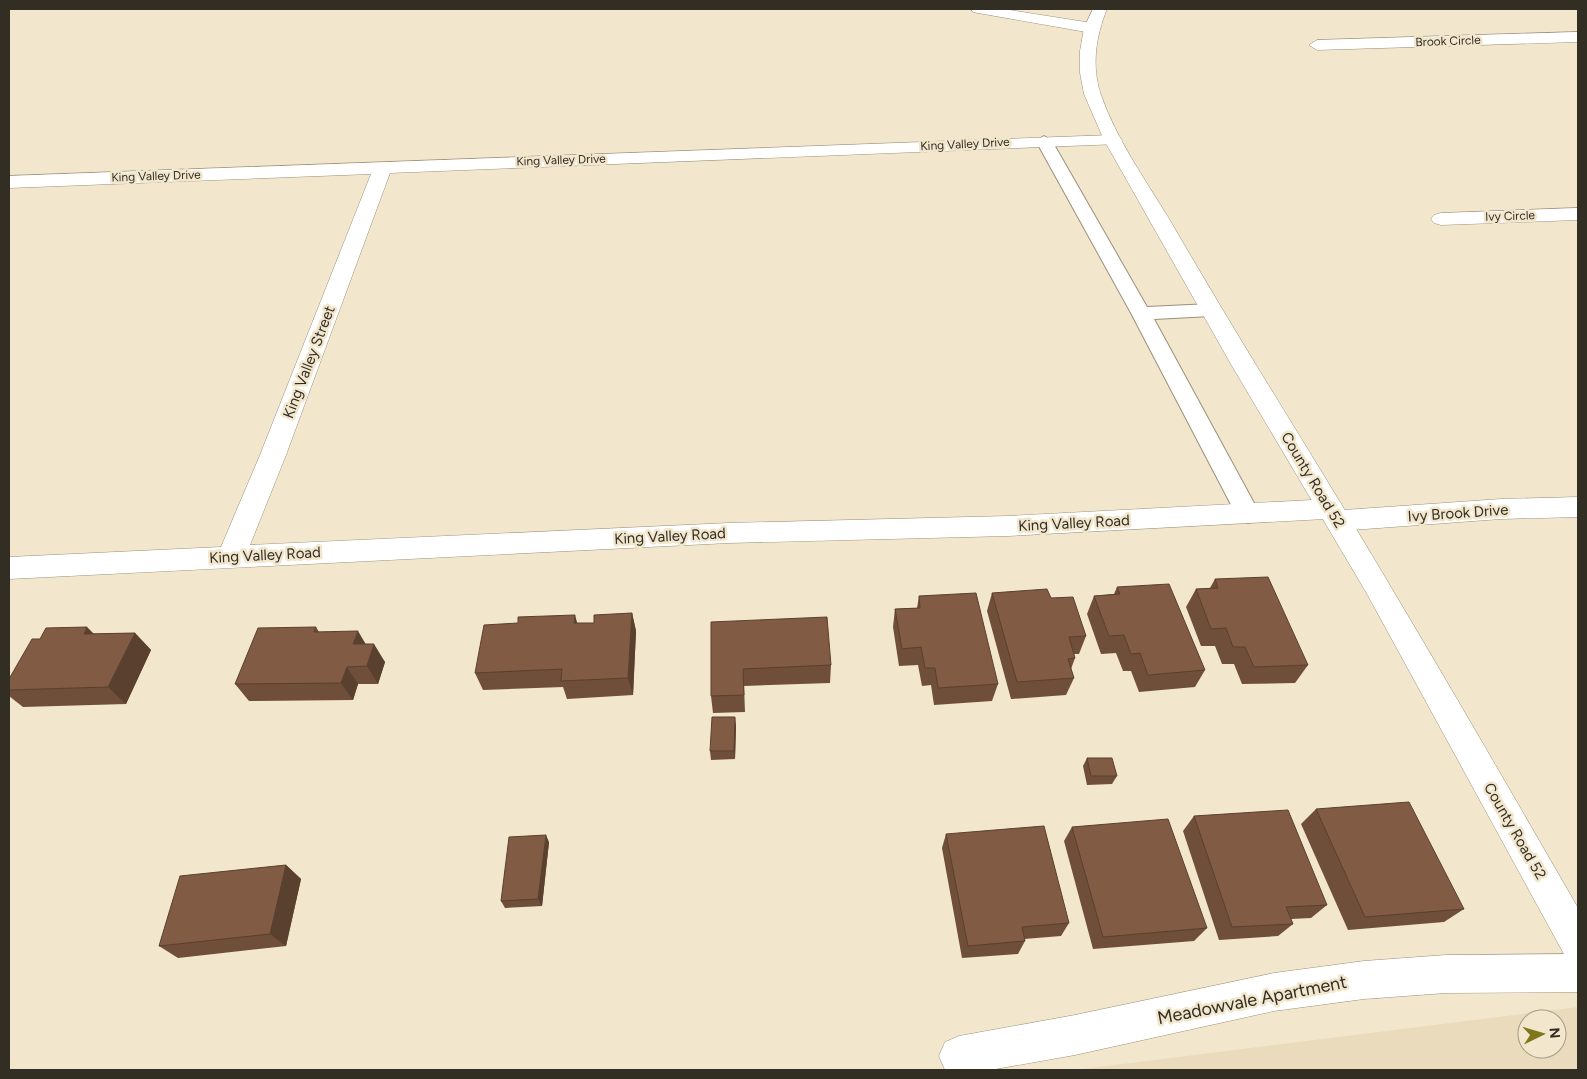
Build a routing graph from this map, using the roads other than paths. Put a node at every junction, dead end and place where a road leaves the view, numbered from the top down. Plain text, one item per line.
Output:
1 (978, 9) edge
2 (1096, 19) edge
3 (1578, 37) edge
4 (1317, 45) dead end
5 (1113, 140) junction
6 (1044, 141) junction
7 (383, 167) junction
8 (9, 182) edge
9 (1578, 214) edge
10 (1441, 219) dead end
11 (1211, 310) junction
12 (1141, 313) junction
13 (1578, 507) edge
14 (1248, 514) junction
15 (1334, 515) junction
16 (231, 557) junction
17 (9, 568) edge
18 (1578, 943) edge
19 (1578, 973) edge
20 (958, 1056) dead end

1 - 2 street
2 - 5 street, County Road 52
3 - 4 street, Brook Circle
5 - 6 street, King Valley Drive
5 - 11 street, County Road 52
6 - 7 street, King Valley Drive
6 - 12 lane
7 - 8 street, King Valley Drive
7 - 16 street, King Valley Street
9 - 10 street, Ivy Circle
11 - 12 lane
11 - 15 street, County Road 52
12 - 14 lane
13 - 15 street, Ivy Brook Drive
14 - 15 street, King Valley Road
14 - 16 street, King Valley Road
15 - 18 street, County Road 52
16 - 17 street, King Valley Road
19 - 20 street, Meadowvale Apartment

